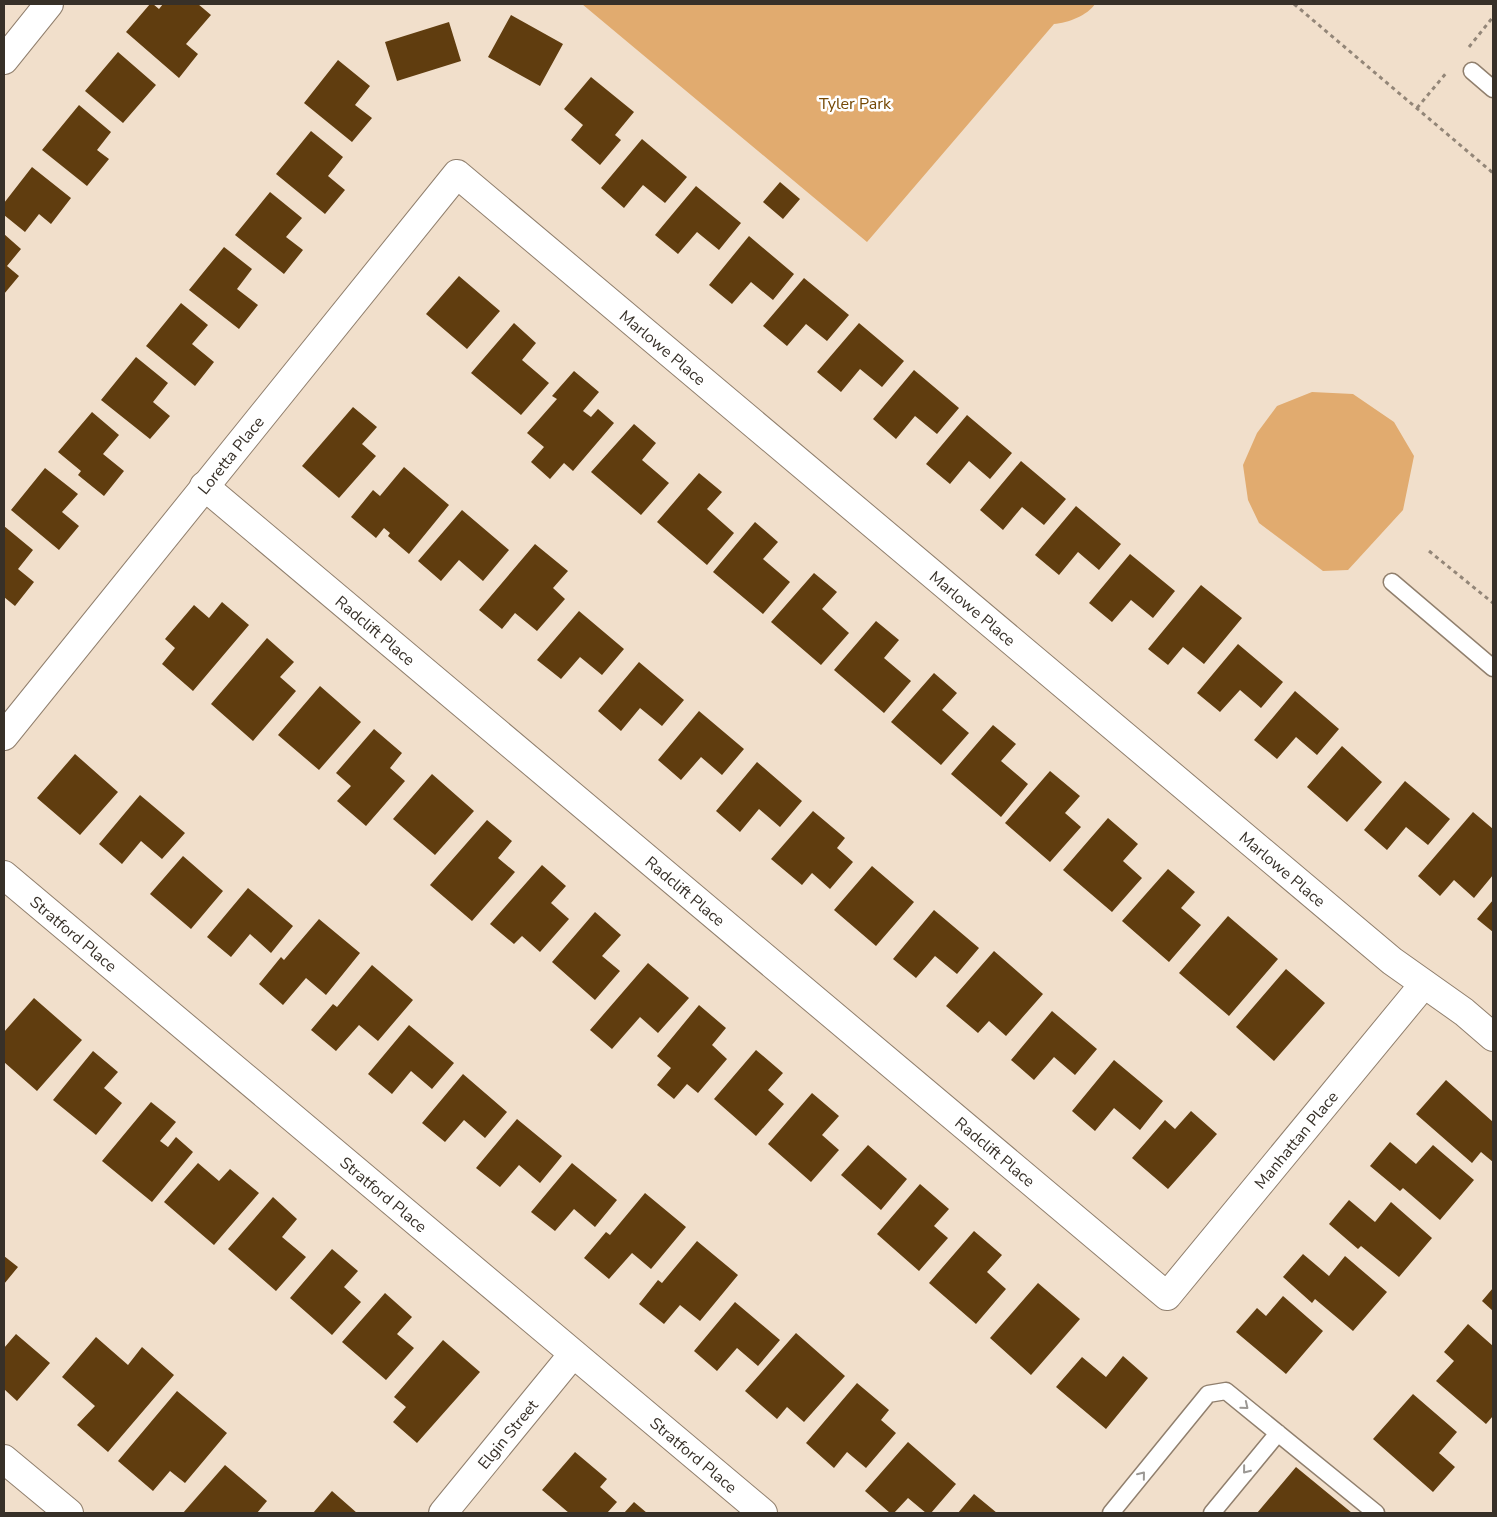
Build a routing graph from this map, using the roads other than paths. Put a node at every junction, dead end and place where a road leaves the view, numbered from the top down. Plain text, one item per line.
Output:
1 (49, 4) edge
2 (4, 60) edge
3 (1472, 71) dead end
4 (1493, 89) edge
5 (457, 174) joint
6 (204, 486) junction
7 (1392, 582) dead end
8 (1493, 668) edge
9 (4, 736) edge
10 (4, 875) edge
11 (1424, 984) junction
12 (1493, 1037) edge
13 (1167, 1296) joint
14 (573, 1354) junction
15 (1278, 1433) junction
16 (4, 1459) edge
17 (69, 1513) edge
18 (443, 1513) edge
19 (763, 1513) edge
20 (1111, 1513) edge
21 (1212, 1513) edge
22 (1376, 1513) edge

1 - 2 street
3 - 4 lane
5 - 6 street, Loretta Place
5 - 11 street, Marlowe Place
6 - 9 street, Loretta Place
6 - 13 street, Radclift Place
7 - 8 lane
10 - 14 street, Stratford Place
11 - 12 street, Marlowe Place
11 - 13 street, Manhattan Place
14 - 18 street, Elgin Street
14 - 19 street, Stratford Place
20 -> 15 lane
15 -> 21 lane
15 - 22 lane
16 - 17 street

